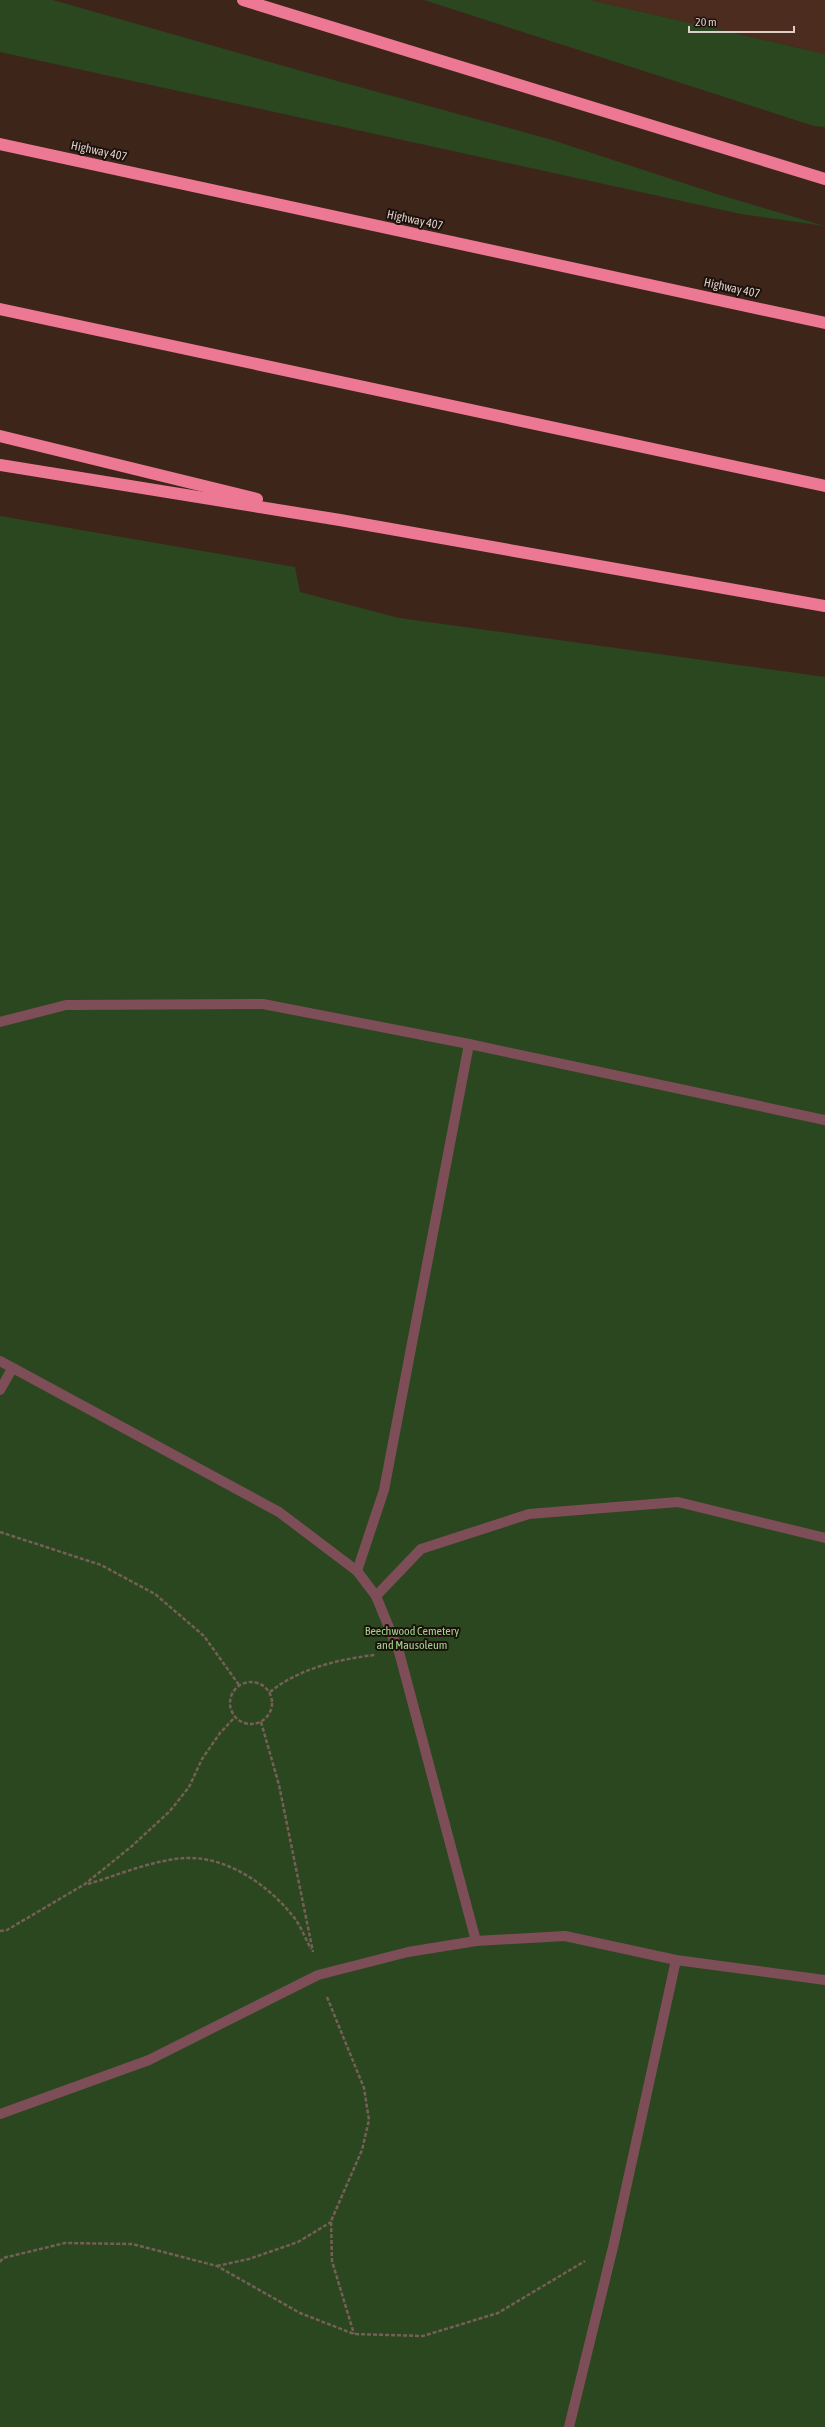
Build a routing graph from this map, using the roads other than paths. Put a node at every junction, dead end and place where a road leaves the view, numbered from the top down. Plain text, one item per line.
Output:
1 (243, 0) edge
2 (0, 144) edge
3 (825, 179) edge
4 (0, 309) edge
5 (825, 323) edge
6 (0, 436) edge
7 (0, 465) edge
8 (825, 486) edge
9 (340, 520) junction
10 (825, 606) edge
11 (0, 1022) edge
12 (469, 1044) junction
13 (825, 1120) edge
14 (0, 1361) edge
15 (12, 1368) junction
16 (0, 1390) edge
17 (825, 1538) edge
18 (357, 1571) junction
19 (376, 1596) junction
20 (476, 1940) junction
21 (676, 1960) junction
22 (825, 1980) edge
23 (0, 2114) edge
24 (569, 2427) edge

1 - 3 highway
2 - 5 highway, Highway 407
4 - 8 highway
6 - 9 highway
7 - 9 highway
9 - 10 highway
11 - 12 lane
12 - 13 lane
12 - 18 lane
14 - 15 lane
15 - 16 lane
15 - 18 lane
17 - 19 lane
18 - 19 lane
19 - 20 lane
20 - 21 lane
20 - 23 lane
21 - 22 lane
21 - 24 lane

